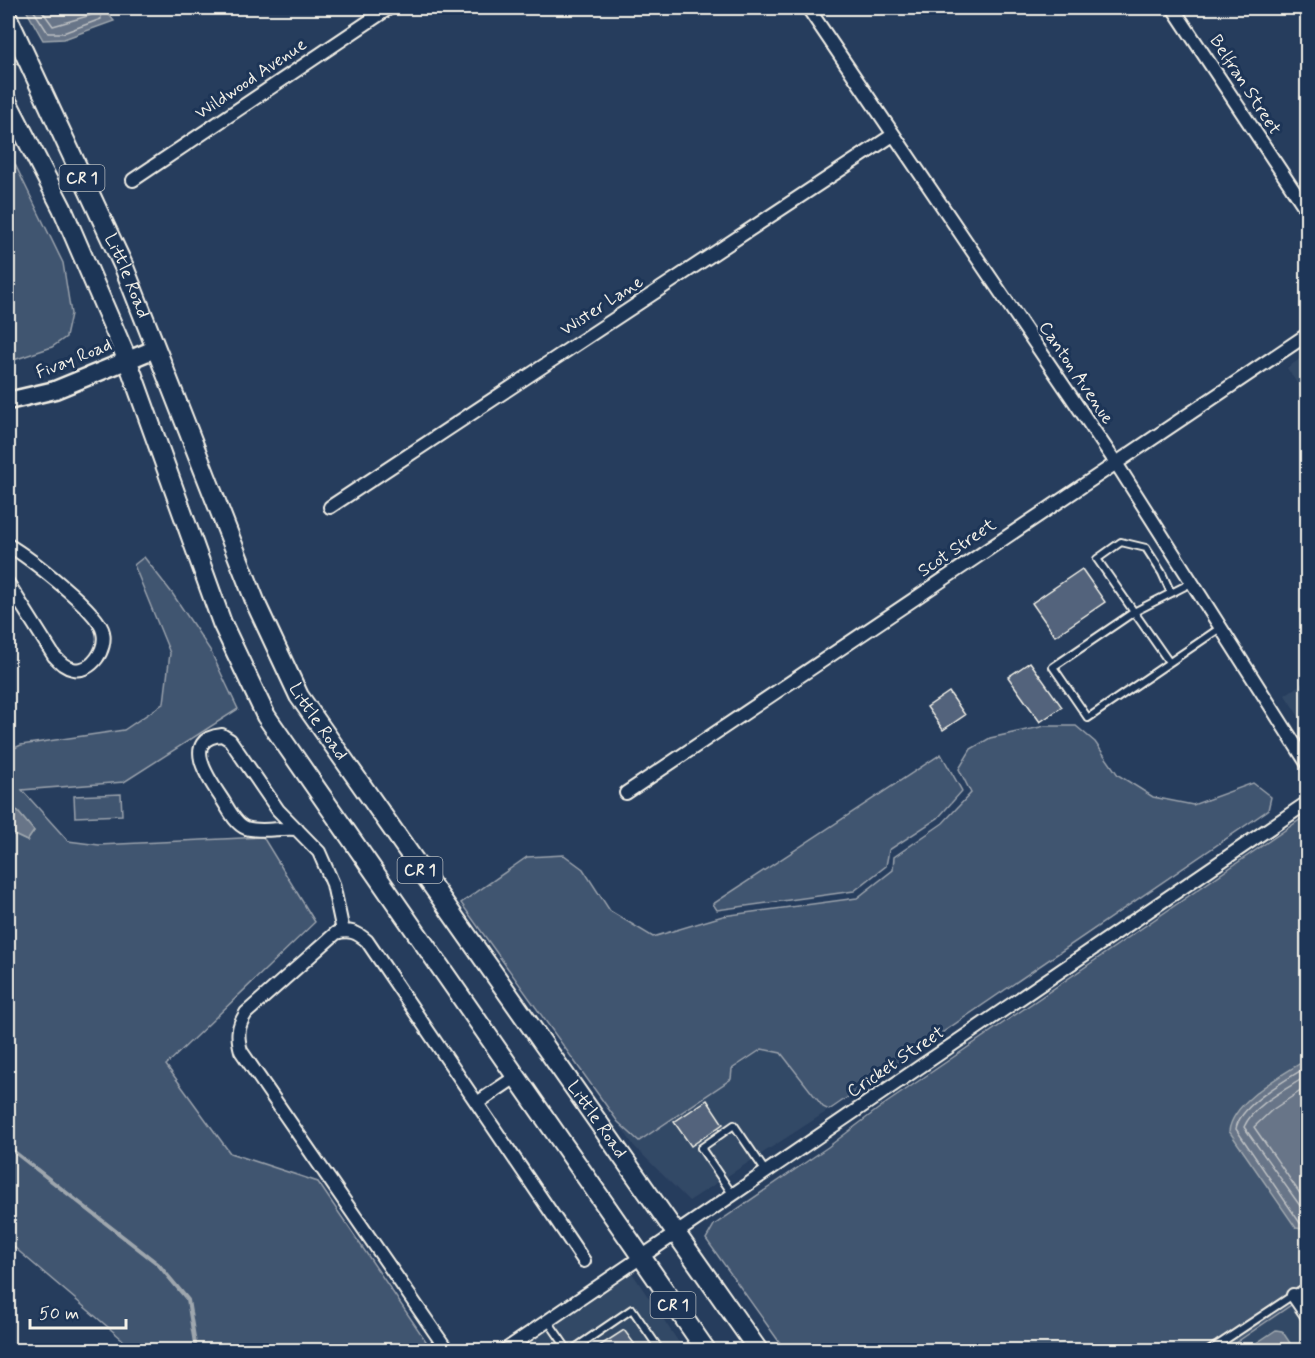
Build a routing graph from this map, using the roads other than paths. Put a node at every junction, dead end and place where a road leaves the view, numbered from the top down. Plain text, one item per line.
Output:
1 (389, 8) edge
2 (808, 8) edge
3 (1173, 8) edge
4 (8, 18) edge
5 (8, 103) edge
6 (893, 135) junction
7 (133, 180) dead end
8 (1308, 212) edge
9 (1308, 334) edge
10 (154, 349) junction
11 (127, 359) junction
12 (8, 401) edge
13 (1116, 463) junction
14 (330, 507) dead end
15 (8, 545) edge
16 (8, 583) edge
17 (1191, 583) junction
18 (1171, 593) junction
19 (1134, 612) junction
20 (1220, 628) junction
21 (1169, 662) junction
22 (1308, 765) edge
23 (626, 792) dead end
24 (1308, 802) edge
25 (297, 829) junction
26 (343, 931) junction
27 (514, 1078) junction
28 (477, 1103) junction
29 (766, 1172) junction
30 (733, 1195) junction
31 (676, 1233) junction
32 (640, 1258) junction
33 (584, 1261) dead end
34 (1308, 1285) edge
35 (1293, 1295) junction
36 (1308, 1317) edge
37 (548, 1321) junction
38 (447, 1350) edge
39 (505, 1350) edge
40 (570, 1350) edge
41 (660, 1350) edge
42 (706, 1350) edge
43 (758, 1350) edge
44 (1210, 1350) edge

1 - 7 street, Wildwood Avenue
2 - 6 street, Canton Avenue
3 - 8 street, Belfran Street
4 - 10 main road, Little Road / CR 1
5 - 11 main road, Little Road / CR 1
6 - 13 street, Canton Avenue
6 - 14 street, Wister Lane
9 - 13 street, Scot Street
10 - 11 street, Fivay Road
10 - 31 main road, Little Road / CR 1
11 - 12 street, Fivay Road
11 - 27 main road, Little Road / CR 1
13 - 17 street, Canton Avenue
13 - 23 street, Scot Street
15 - 16 street
17 - 18 lane
17 - 20 street, Canton Avenue
18 - 19 lane
18 - 19 lane
19 - 21 lane
19 - 21 lane
20 - 21 lane
20 - 22 street, Canton Avenue
24 - 29 street, Cricket Street
25 - 25 street
25 - 26 street
26 - 28 street
26 - 38 street
27 - 28 street
27 - 32 main road, Little Road / CR 1
28 - 33 street
29 - 30 street, Cricket Street
29 - 30 lane
30 - 31 street, Cricket Street
31 - 32 street, Cricket Street
31 - 43 main road, Little Road / CR 1
32 - 37 street, Cricket Street
32 - 42 main road, Little Road / CR 1
34 - 35 lane
35 - 36 street
35 - 44 lane
37 - 39 street, Cricket Street
37 - 40 lane
40 - 41 lane

